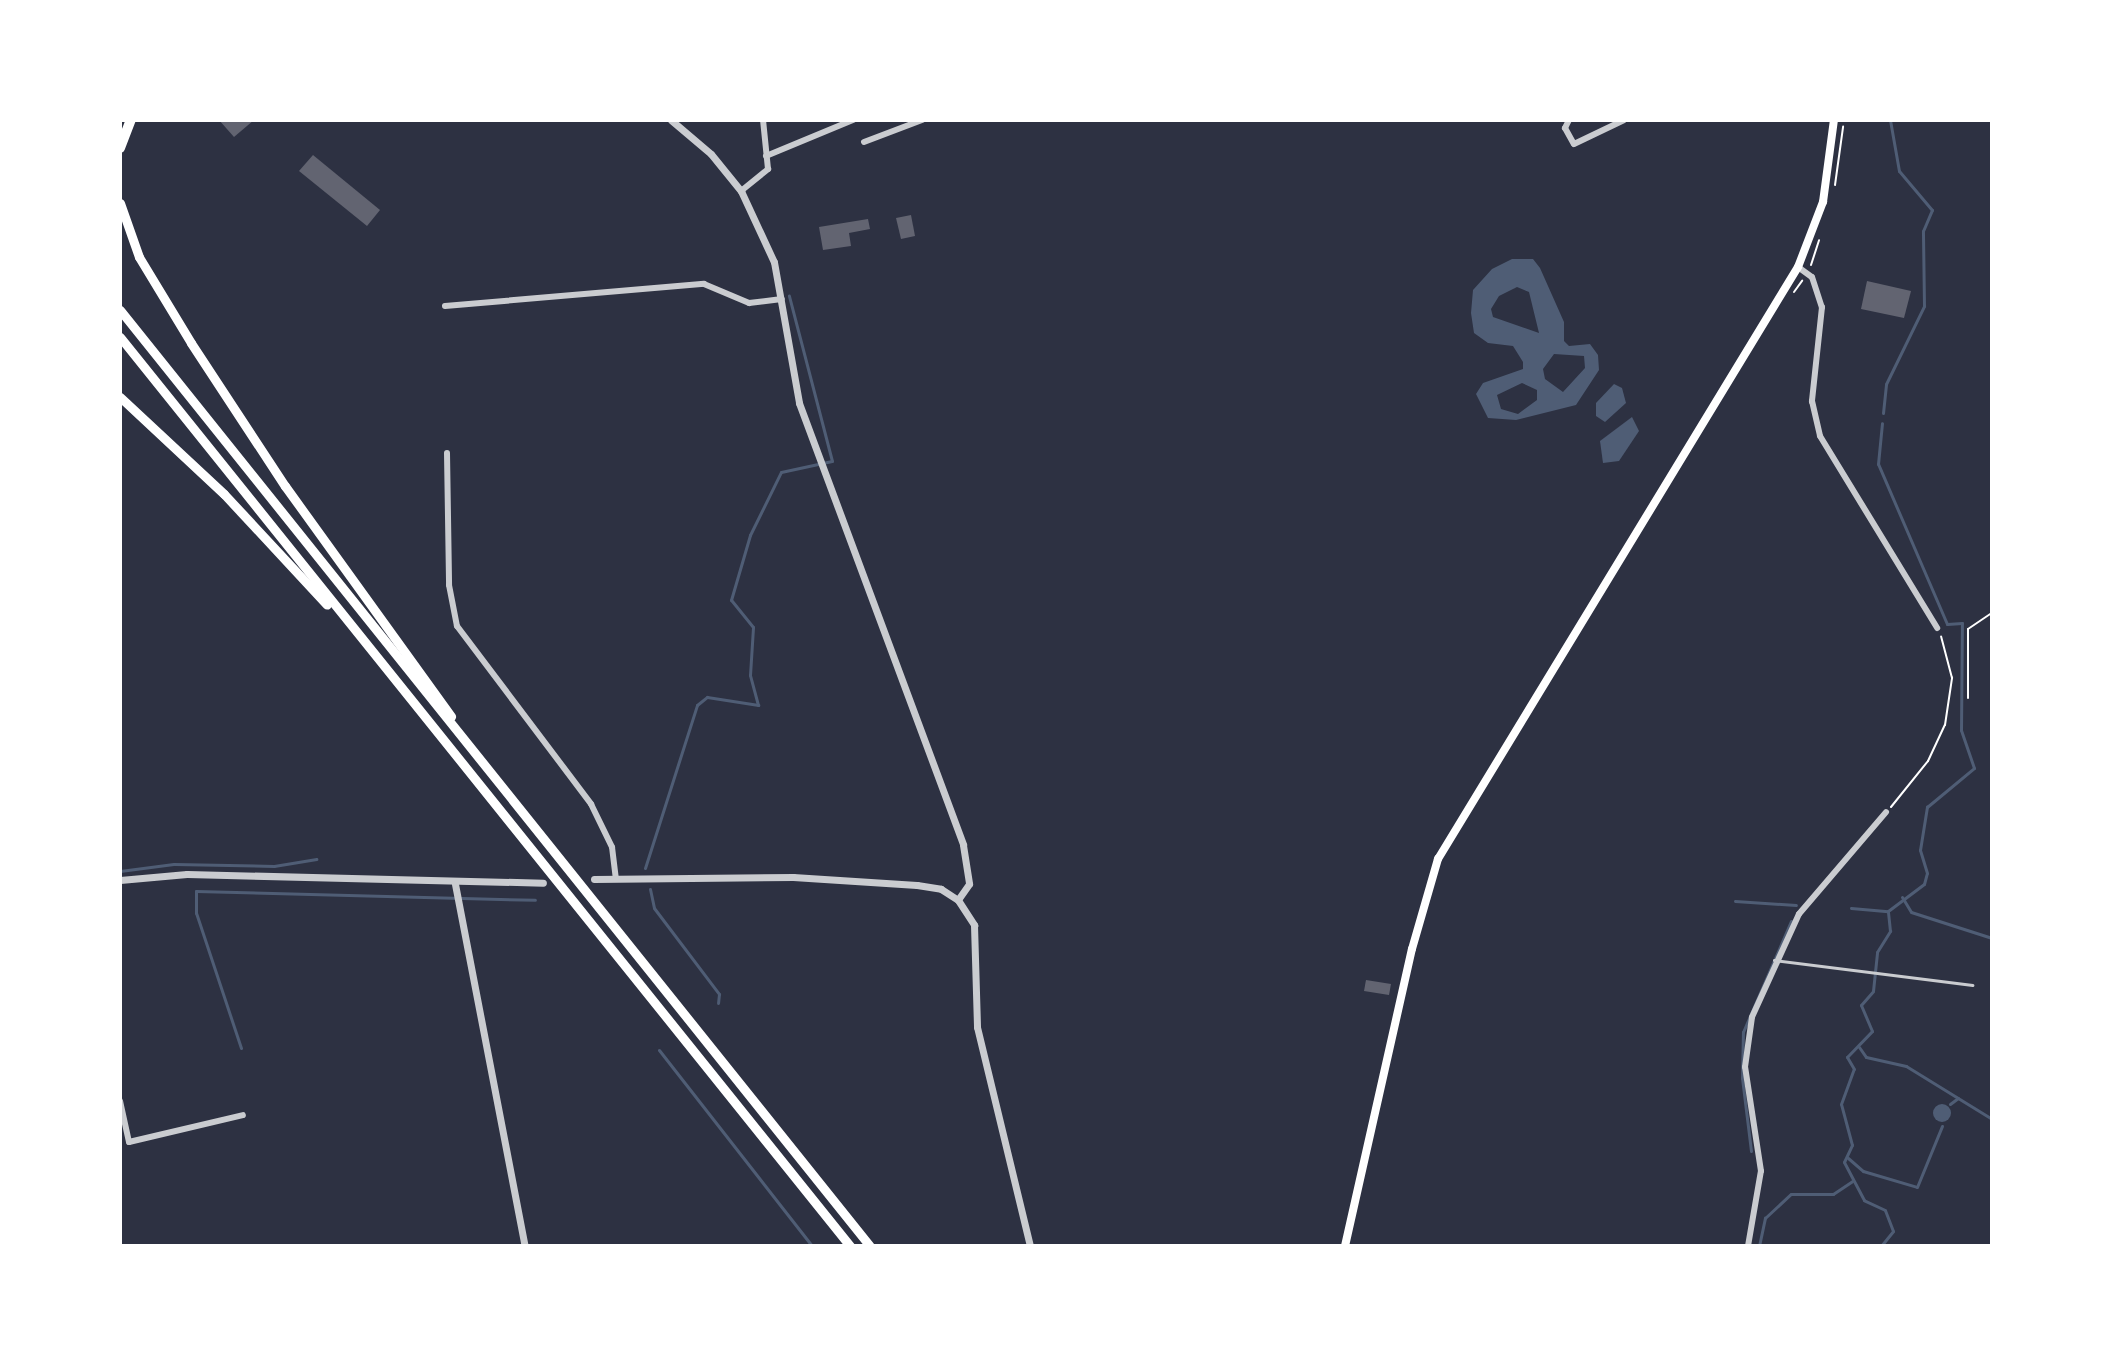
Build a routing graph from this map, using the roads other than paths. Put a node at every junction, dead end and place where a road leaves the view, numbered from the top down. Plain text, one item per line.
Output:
1 (131, 120) edge
2 (671, 120) edge
3 (763, 120) edge
4 (853, 120) edge
5 (922, 120) edge
6 (1569, 120) edge
7 (1624, 120) edge
8 (1834, 120) edge
9 (864, 142) dead end
10 (120, 148) edge
11 (766, 156) junction
12 (741, 191) junction
13 (120, 203) edge
14 (1798, 267) junction
15 (782, 299) junction
16 (445, 306) dead end
17 (120, 310) edge
18 (120, 337) edge
19 (120, 397) edge
20 (447, 453) dead end
21 (1937, 628) road end
22 (386, 670) junction
23 (502, 790) junction
24 (1886, 812) road end
25 (616, 878) junction
26 (594, 879) dead end
27 (120, 880) edge
28 (543, 883) dead end
29 (455, 884) junction
30 (958, 900) junction
31 (1774, 960) junction
32 (1972, 985) dead end
33 (120, 1101) edge
34 (243, 1115) dead end
35 (525, 1246) edge
36 (850, 1246) edge
37 (870, 1246) edge
38 (1030, 1246) edge
39 (1345, 1246) edge
40 (1748, 1246) edge

1 - 10 highway
2 - 12 street
3 - 11 street
4 - 11 street
5 - 9 street
6 - 7 street
8 - 14 main road
11 - 12 street
12 - 15 street
13 - 23 highway
14 - 21 street
14 - 39 main road
15 - 16 street
15 - 30 street
17 - 23 highway
18 - 22 highway
19 - 22 highway
20 - 25 street
22 - 36 highway
23 - 37 highway
24 - 31 street
25 - 26 street
25 - 30 street
27 - 29 street
28 - 29 street
29 - 35 street
30 - 38 street
31 - 32 lane
31 - 40 street
33 - 34 street

